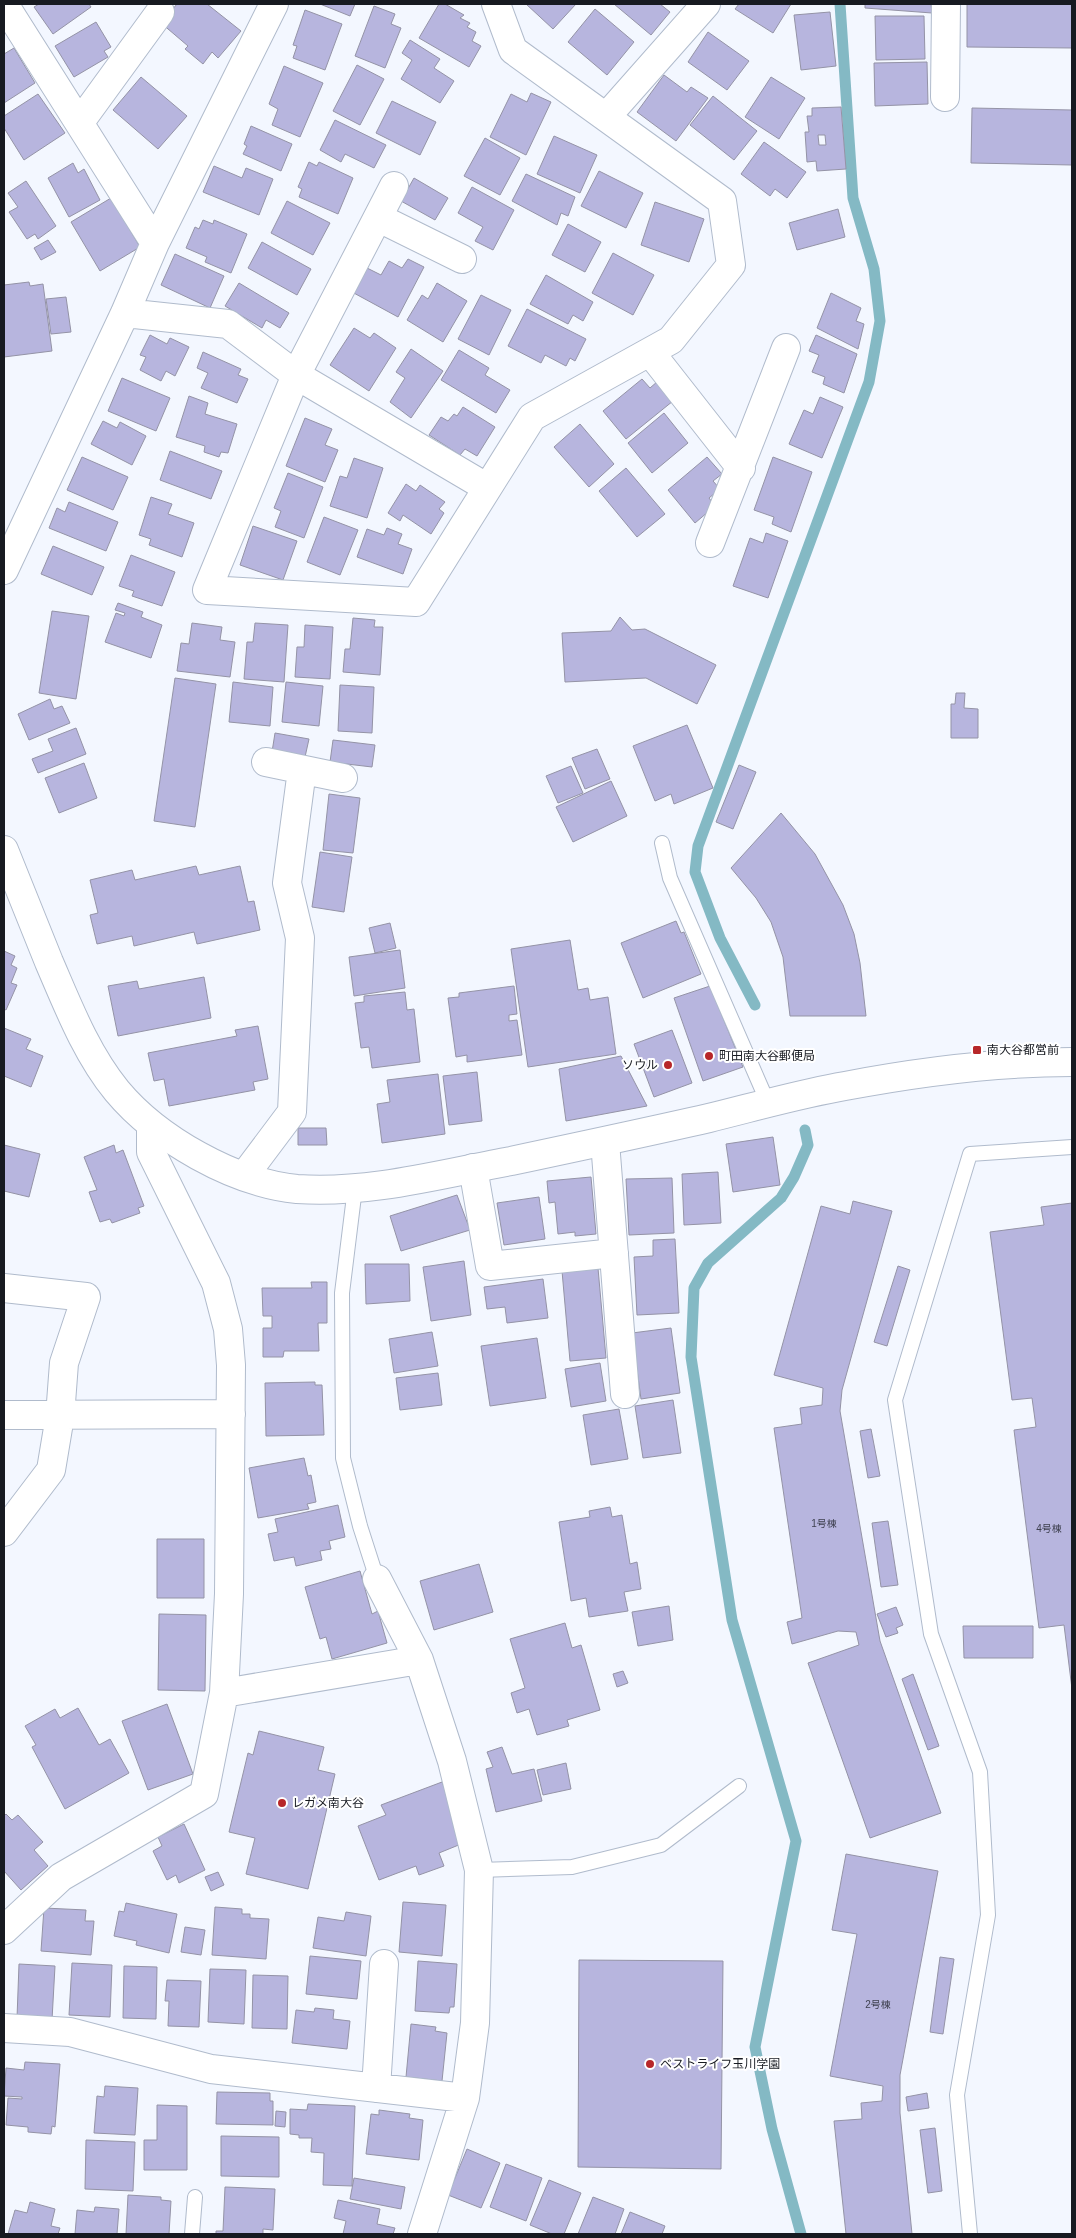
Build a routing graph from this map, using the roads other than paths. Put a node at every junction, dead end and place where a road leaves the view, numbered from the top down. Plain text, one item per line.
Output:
1 (4, 4) edge
2 (274, 4) edge
3 (496, 4) edge
4 (706, 4) edge
5 (946, 4) edge
6 (160, 12) dead end
7 (945, 97) dead end
8 (607, 116) junction
9 (80, 122) junction
10 (394, 186) dead end
11 (379, 218) junction
12 (155, 243) junction
13 (462, 258) dead end
14 (125, 313) junction
15 (786, 348) dead end
16 (650, 352) junction
17 (296, 375) junction
18 (741, 468) junction
19 (486, 487) junction
20 (710, 543) dead end
21 (4, 570) edge
22 (266, 762) dead end
23 (302, 770) junction
24 (342, 778) dead end
25 (662, 843) dead end
26 (4, 850) edge
27 (1072, 1062) edge
28 (768, 1103) junction
29 (151, 1126) junction
30 (606, 1142) junction
31 (1072, 1147) edge
32 (473, 1168) junction
33 (244, 1176) junction
34 (355, 1188) junction
35 (614, 1253) junction
36 (4, 1288) edge
37 (625, 1394) dead end
38 (231, 1414) junction
39 (4, 1415) edge
40 (60, 1416) junction
41 (4, 1532) edge
42 (377, 1578) joint
43 (419, 1660) junction
44 (224, 1693) junction
45 (739, 1786) dead end
46 (479, 1870) junction
47 (4, 1930) edge
48 (384, 1964) dead end
49 (4, 2028) edge
50 (376, 2088) junction
51 (465, 2098) junction
52 (195, 2197) dead end
53 (192, 2234) edge
54 (422, 2234) edge
55 (970, 2234) edge

1 - 9 street
2 - 12 street
3 - 8 street
4 - 8 street
5 - 7 street
6 - 9 street
8 - 16 street
9 - 12 street
10 - 11 street
11 - 13 street
11 - 17 street
12 - 14 street
14 - 17 street
14 - 21 street
15 - 18 street
16 - 18 street
16 - 19 street
17 - 19 street
17 - 19 street
18 - 20 street
22 - 23 street
23 - 24 street
23 - 33 street
25 - 28 lane
26 - 29 street
27 - 28 street
28 - 30 street
29 - 33 street
29 - 38 street
30 - 32 street
30 - 35 street
31 - 55 lane
32 - 34 street
32 - 35 street
33 - 34 street
34 - 42 lane
35 - 37 street
36 - 40 street
38 - 40 street
38 - 44 street
39 - 40 street
40 - 41 street
42 - 43 street
43 - 44 street
43 - 46 street
44 - 47 street
45 - 46 lane
46 - 51 street
48 - 50 street
49 - 50 street
50 - 51 street
51 - 54 street
52 - 53 lane

